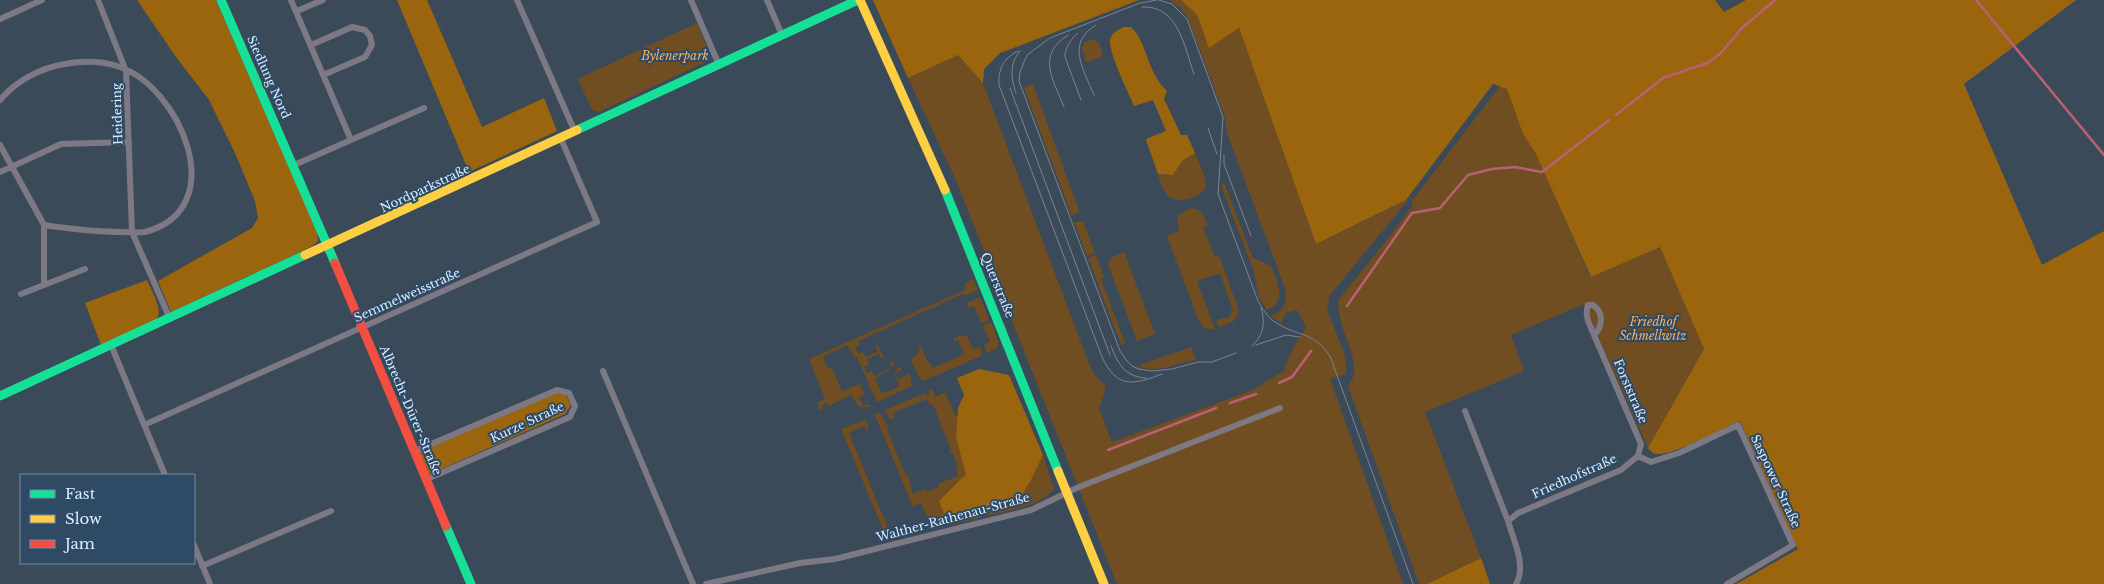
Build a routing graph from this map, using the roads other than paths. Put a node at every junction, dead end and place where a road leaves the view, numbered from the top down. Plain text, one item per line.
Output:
1 (42, 0) edge
2 (98, 0) edge
3 (221, 0) edge
4 (292, 0) edge
5 (323, 0) edge
6 (517, 0) edge
7 (690, 0) edge
8 (767, 0) edge
9 (859, 0) edge
10 (297, 11) junction
11 (0, 19) edge
12 (782, 35) junction
13 (311, 45) junction
14 (718, 65) junction
15 (126, 70) junction
16 (324, 75) junction
17 (0, 100) edge
18 (424, 108) dead end
19 (575, 132) junction
20 (560, 139) junction
21 (351, 140) junction
22 (129, 142) junction
23 (0, 145) edge
24 (294, 165) junction
25 (12, 166) junction
26 (0, 172) edge
27 (44, 225) junction
28 (132, 232) junction
29 (327, 247) junction
30 (85, 269) dead end
31 (44, 285) junction
32 (21, 294) dead end
33 (170, 319) junction
34 (362, 328) junction
35 (1594, 335) dead end
36 (111, 345) junction
37 (603, 372) dead end
38 (0, 396) edge
39 (1280, 408) dead end
40 (1465, 411) dead end
41 (144, 425) junction
42 (415, 451) junction
43 (1638, 456) junction
44 (165, 474) edge
45 (427, 479) junction
46 (1068, 492) junction
47 (332, 511) dead end
48 (1508, 521) junction
49 (195, 548) edge
50 (202, 566) junction
51 (210, 584) edge
52 (471, 584) edge
53 (693, 584) edge
54 (706, 584) edge
55 (1104, 584) edge
56 (1516, 584) edge
57 (1727, 584) edge

1 - 11 street
2 - 15 street, Heidering
3 - 24 street, Siedlung Nord
4 - 10 street
5 - 10 street
6 - 19 street
7 - 14 street
8 - 12 street
9 - 12 street, Nordparkstraße
9 - 46 street, Querstraße
10 - 13 street
12 - 14 street, Nordparkstraße
13 - 16 street
13 - 16 street
14 - 19 street, Nordparkstraße
15 - 17 street
15 - 22 street, Heidering
15 - 28 street
16 - 21 street
18 - 21 street
19 - 20 street, Nordparkstraße
20 - 29 street, Nordparkstraße
20 - 34 street, Semmelweisstraße
21 - 24 street
22 - 25 street
22 - 28 street, Heidering
23 - 25 street
24 - 29 street, Siedlung Nord
25 - 26 street
25 - 27 street
27 - 28 street
27 - 31 street
28 - 33 street, Heidering
29 - 33 street, Nordparkstraße
29 - 34 street, Albrecht-Dürer-Straße
30 - 31 street
31 - 32 street
33 - 36 street, Nordparkstraße
34 - 41 street, Semmelweisstraße
34 - 42 street, Albrecht-Dürer-Straße
35 - 43 street, Forststraße
36 - 38 street, Nordparkstraße
36 - 41 street
37 - 53 street
39 - 46 street, Walther-Rathenau-Straße
40 - 48 street
41 - 44 street
42 - 45 street, Albrecht-Dürer-Straße
42 - 45 street, Kurze Straße
43 - 48 street, Friedhofstraße
43 - 57 street, Saspower Straße
45 - 52 street, Albrecht-Dürer-Straße
46 - 54 street, Walther-Rathenau-Straße
46 - 55 street, Querstraße
47 - 50 street
48 - 56 street
49 - 50 street
50 - 51 street

